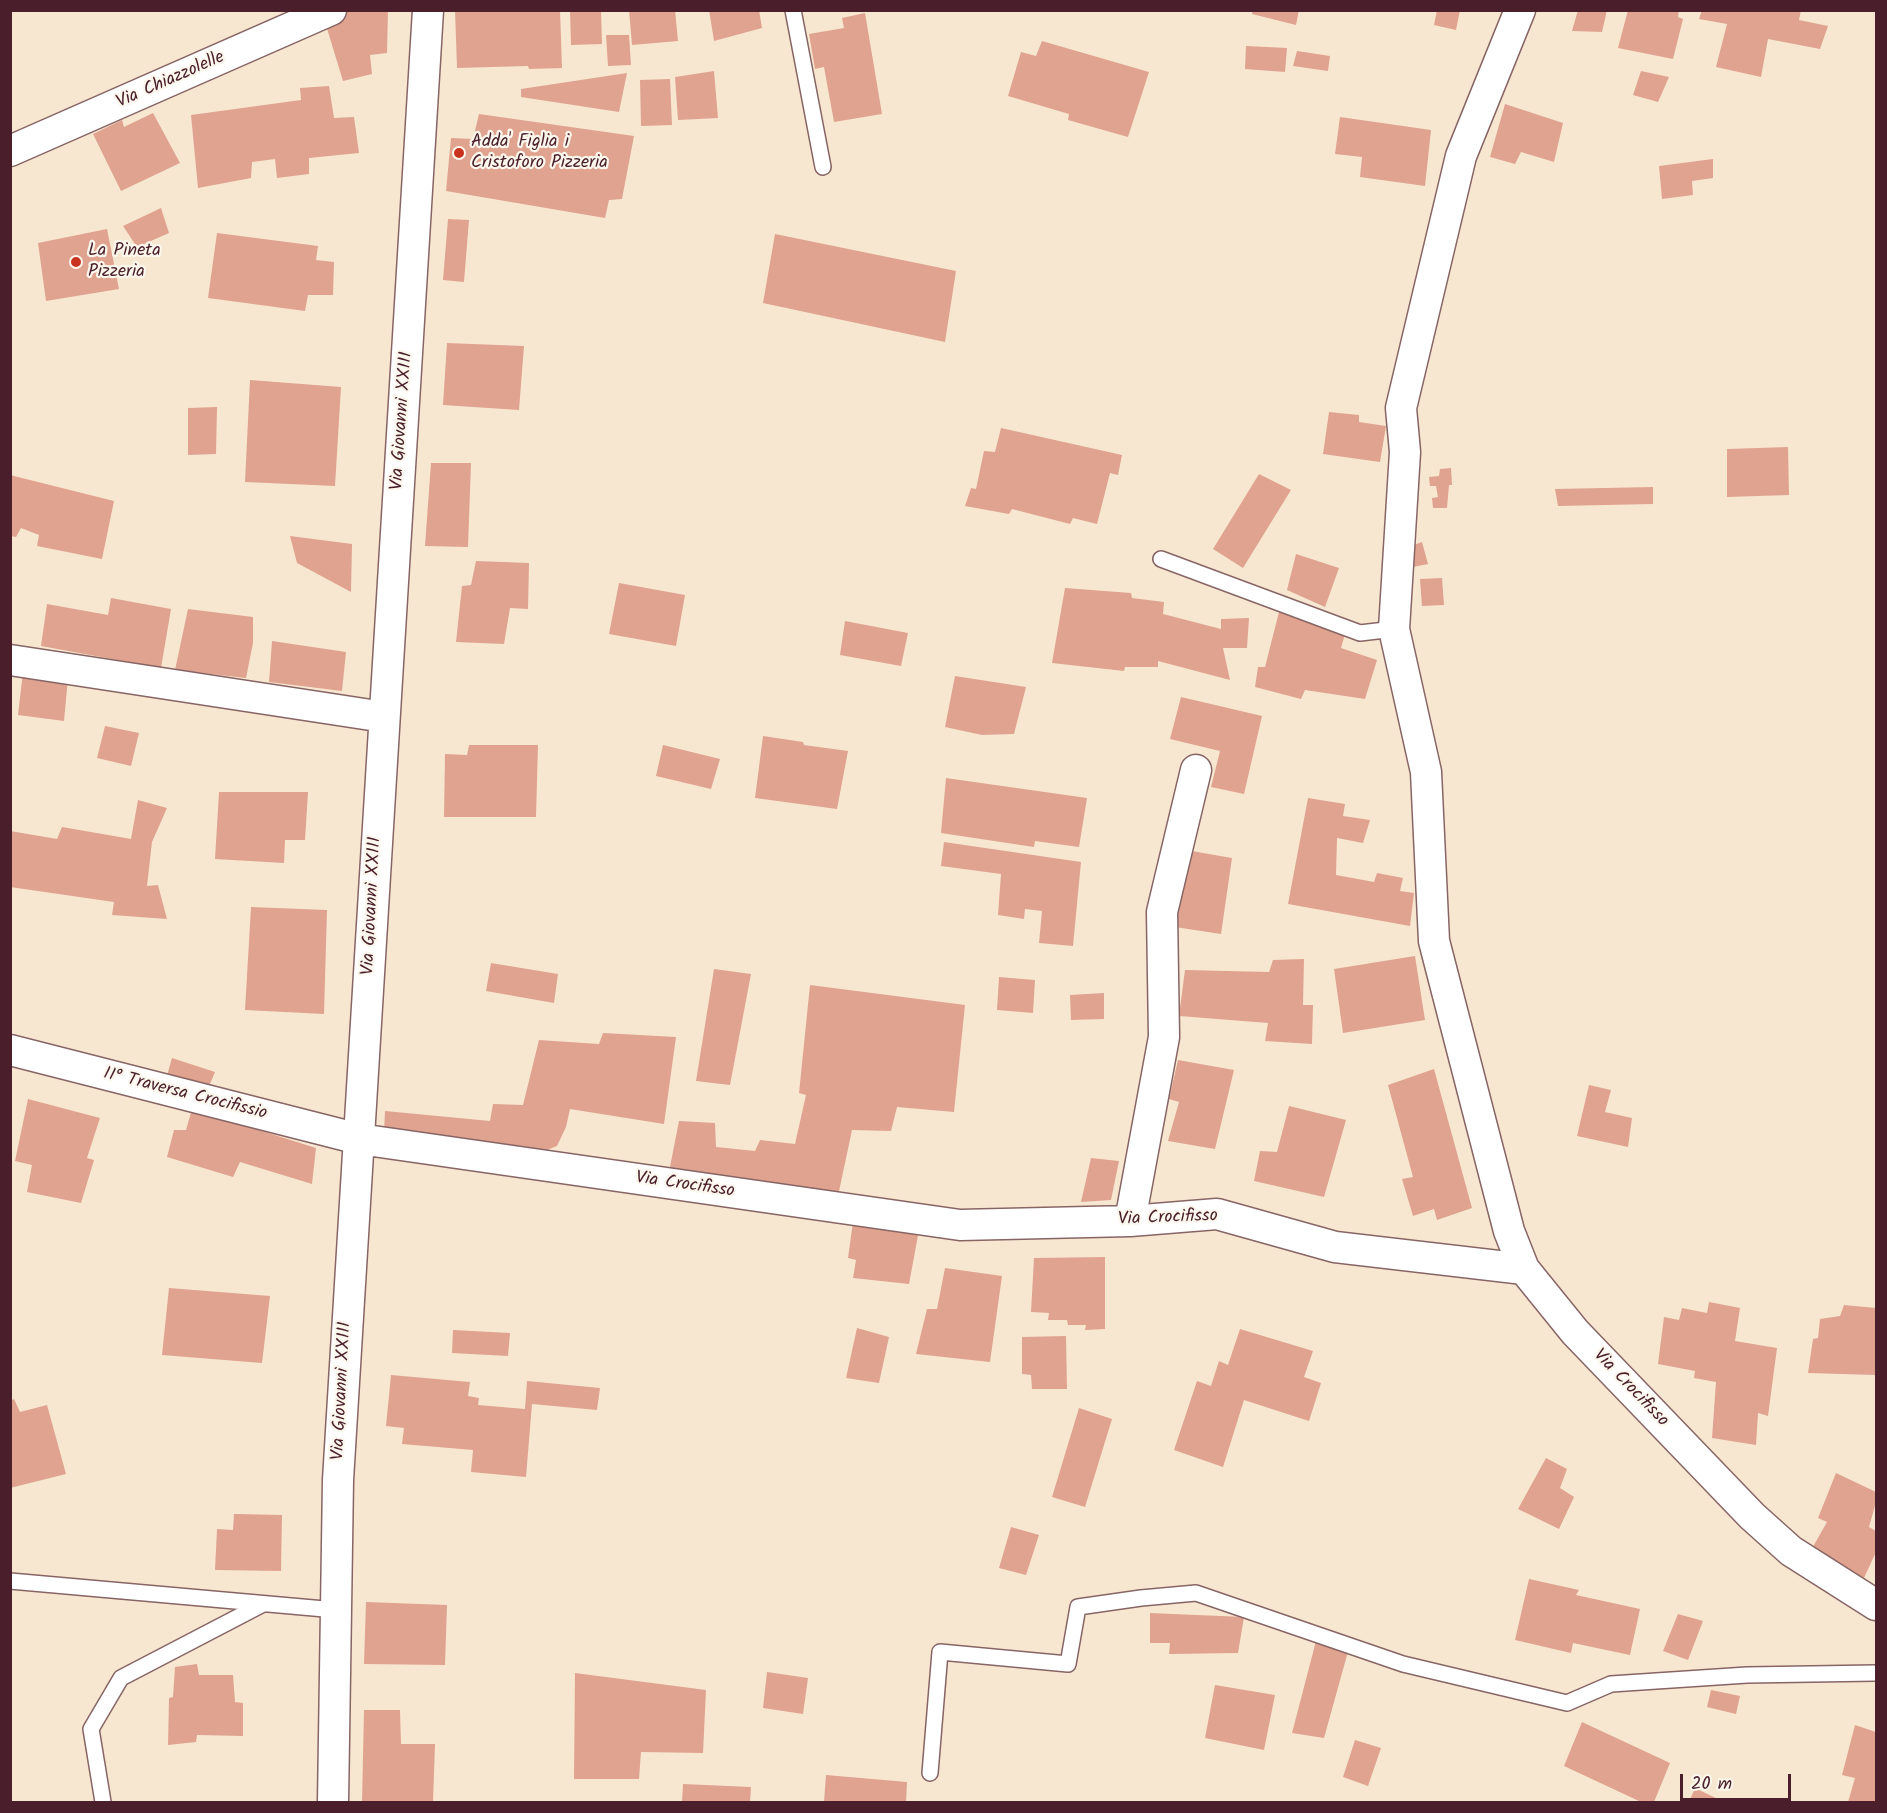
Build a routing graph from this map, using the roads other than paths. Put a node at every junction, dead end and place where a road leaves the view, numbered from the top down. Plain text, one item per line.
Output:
1 (331, 10) edge
2 (428, 10) edge
3 (793, 10) edge
4 (1520, 10) edge
5 (10, 151) edge
6 (823, 167) dead end
7 (1161, 559) dead end
8 (1394, 629) junction
9 (10, 660) edge
10 (384, 717) junction
11 (1196, 770) dead end
12 (10, 1050) edge
13 (359, 1139) junction
14 (1130, 1221) junction
15 (1524, 1269) junction
16 (10, 1581) edge
17 (263, 1604) junction
18 (1876, 1605) edge
19 (336, 1610) junction
20 (1876, 1673) edge
21 (930, 1773) dead end
22 (103, 1803) edge
23 (333, 1803) edge

1 - 5 street, Via Chiazzolelle
2 - 10 street, Via Giovanni XXIII
3 - 6 lane
4 - 8 street
7 - 8 lane
8 - 15 street
9 - 10 street
10 - 13 street, Via Giovanni XXIII
11 - 14 street
12 - 13 street, II° Traversa Crocifissio
13 - 14 street, Via Crocifisso
13 - 19 street, Via Giovanni XXIII
14 - 15 street, Via Crocifisso
15 - 18 street, Via Crocifisso
16 - 17 lane
17 - 19 lane
17 - 22 lane
19 - 23 street, Via Giovanni XXIII
20 - 21 lane

